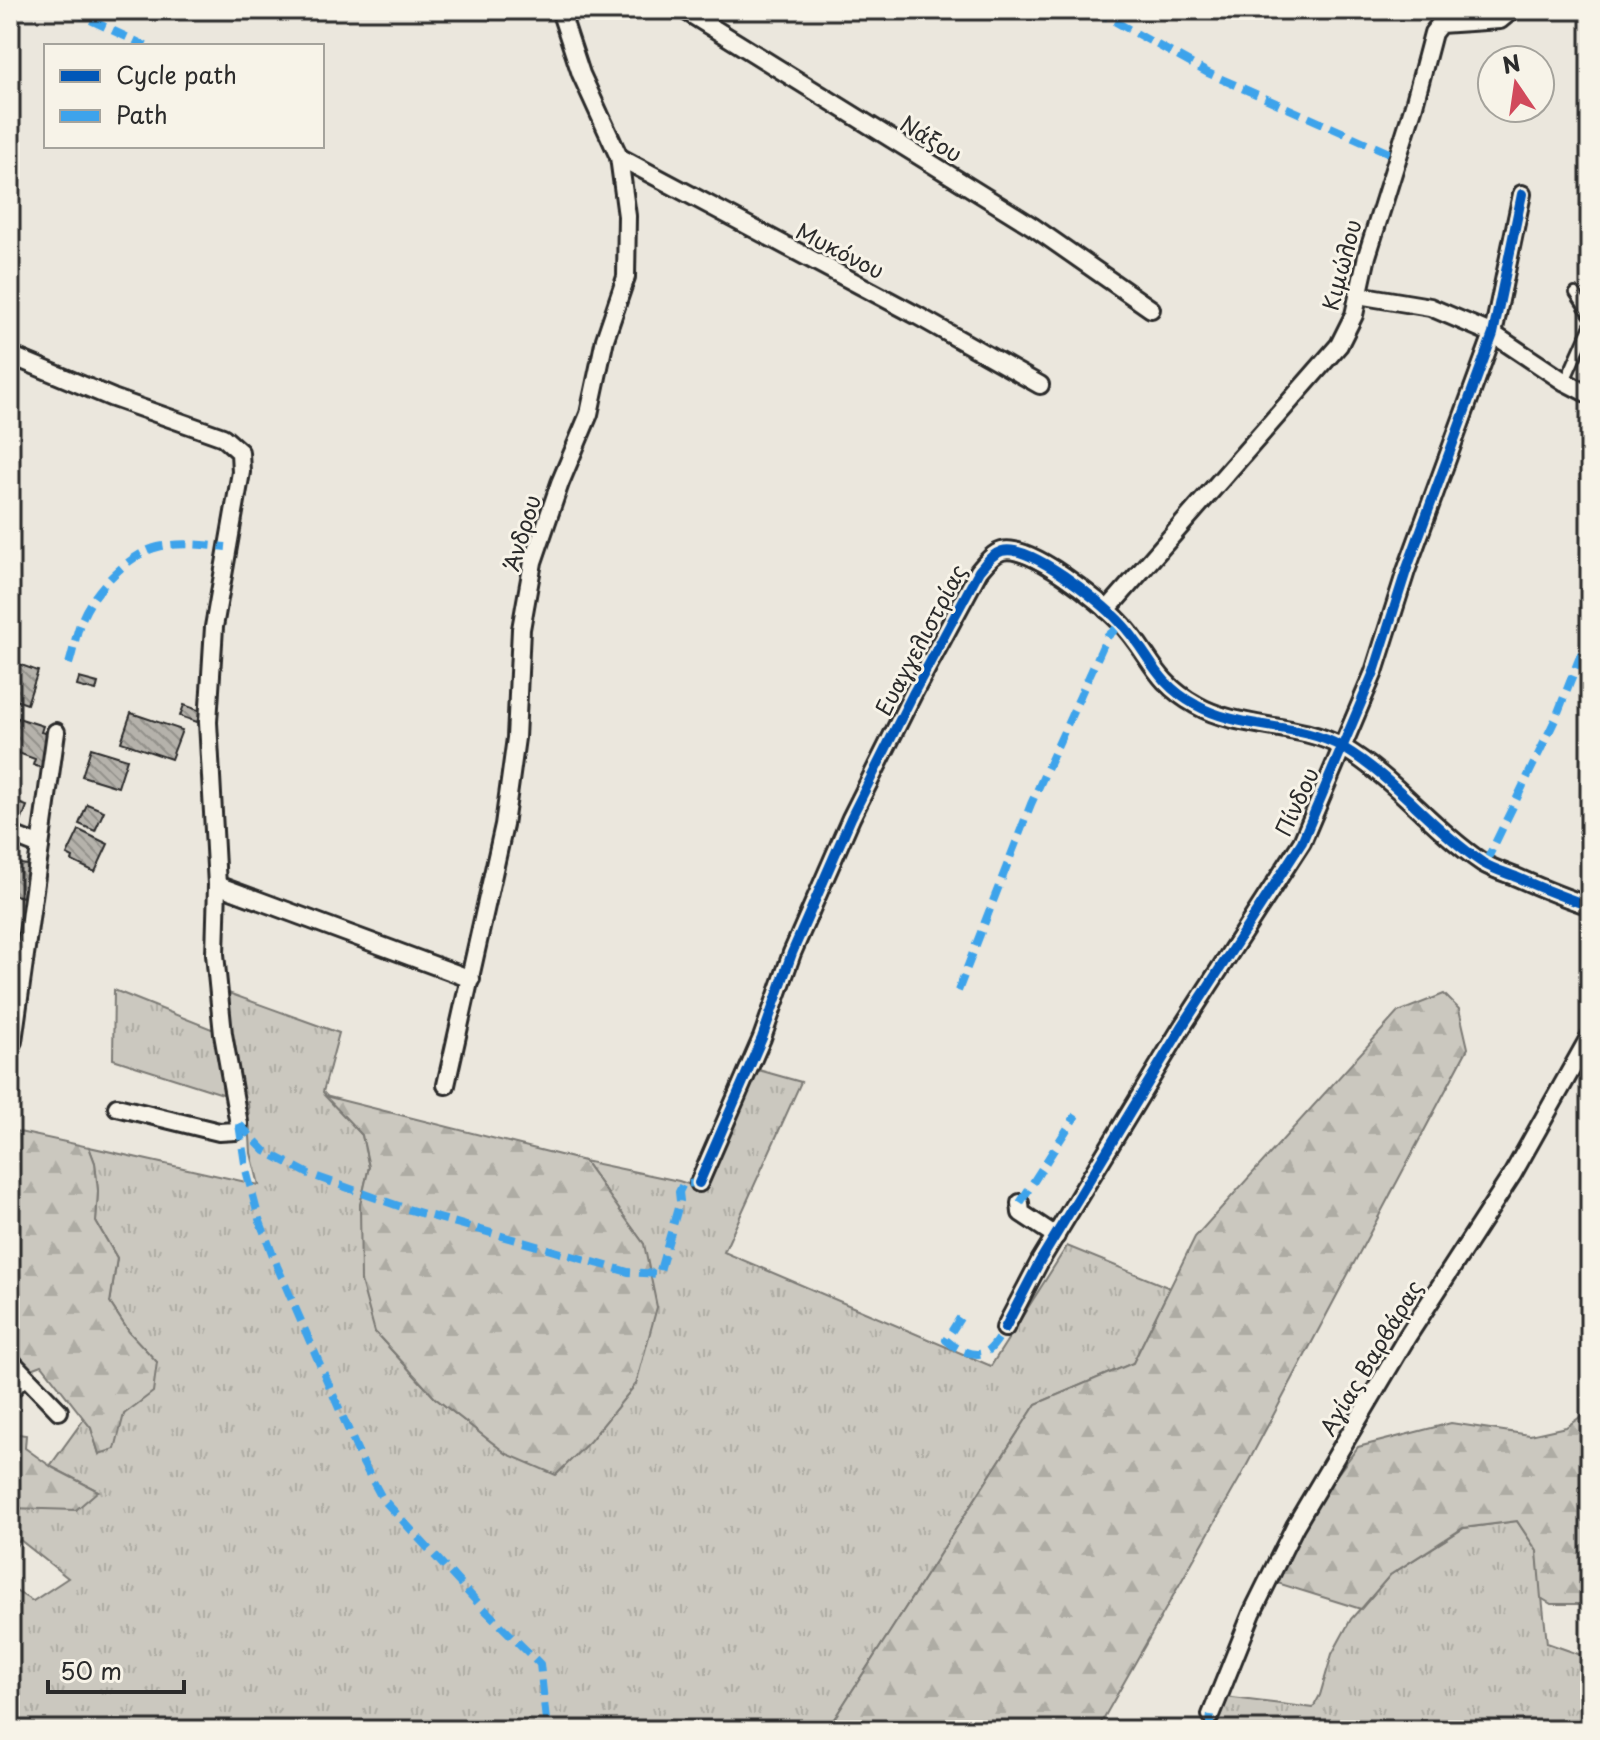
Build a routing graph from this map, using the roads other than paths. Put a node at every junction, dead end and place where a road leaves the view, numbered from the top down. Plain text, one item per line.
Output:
1 (560, 10) edge
2 (684, 10) edge
3 (1512, 10) edge
4 (619, 157) junction
5 (1522, 194) dead end
6 (1575, 293) dead end
7 (1358, 295) junction
8 (1151, 309) dead end
9 (1590, 316) edge
10 (1590, 325) edge
11 (1493, 334) junction
12 (10, 355) edge
13 (1565, 382) junction
14 (1040, 385) dead end
15 (1590, 395) edge
16 (1107, 610) junction
17 (56, 732) dead end
18 (1343, 748) junction
19 (10, 834) edge
20 (40, 846) junction
21 (217, 885) junction
22 (1590, 906) edge
23 (471, 979) junction
24 (1590, 1036) edge
25 (13, 1041) dead end
26 (446, 1085) dead end
27 (117, 1107) dead end
28 (699, 1183) dead end
29 (1020, 1203) dead end
30 (1056, 1236) junction
31 (1005, 1328) dead end
32 (10, 1360) edge
33 (24, 1376) junction
34 (10, 1391) edge
35 (59, 1411) dead end
36 (1211, 1715) dead end

1 - 4 street, Άνδρου
2 - 8 street, Νάξου
3 - 7 street, Κιμώλου
4 - 14 street, Μυκόνου
4 - 23 street, Άνδρου
5 - 11 street, Πίνδου
6 - 9 lane
7 - 11 street
7 - 16 street, Κιμώλου
10 - 13 lane
11 - 13 street
11 - 18 street, Πίνδου
12 - 21 street
13 - 15 street
16 - 18 street, Ευαγγελιστρίας
16 - 28 street, Ευαγγελιστρίας
17 - 20 street
18 - 22 street, Ευαγγελιστρίας
18 - 30 street, Πίνδου
19 - 20 street
20 - 25 street
21 - 23 street
21 - 27 street
23 - 26 street, Άνδρου
24 - 36 street, Αγίας Βαρβάρας
29 - 30 street
30 - 31 street, Πίνδου
32 - 33 street
33 - 34 street
33 - 35 street

